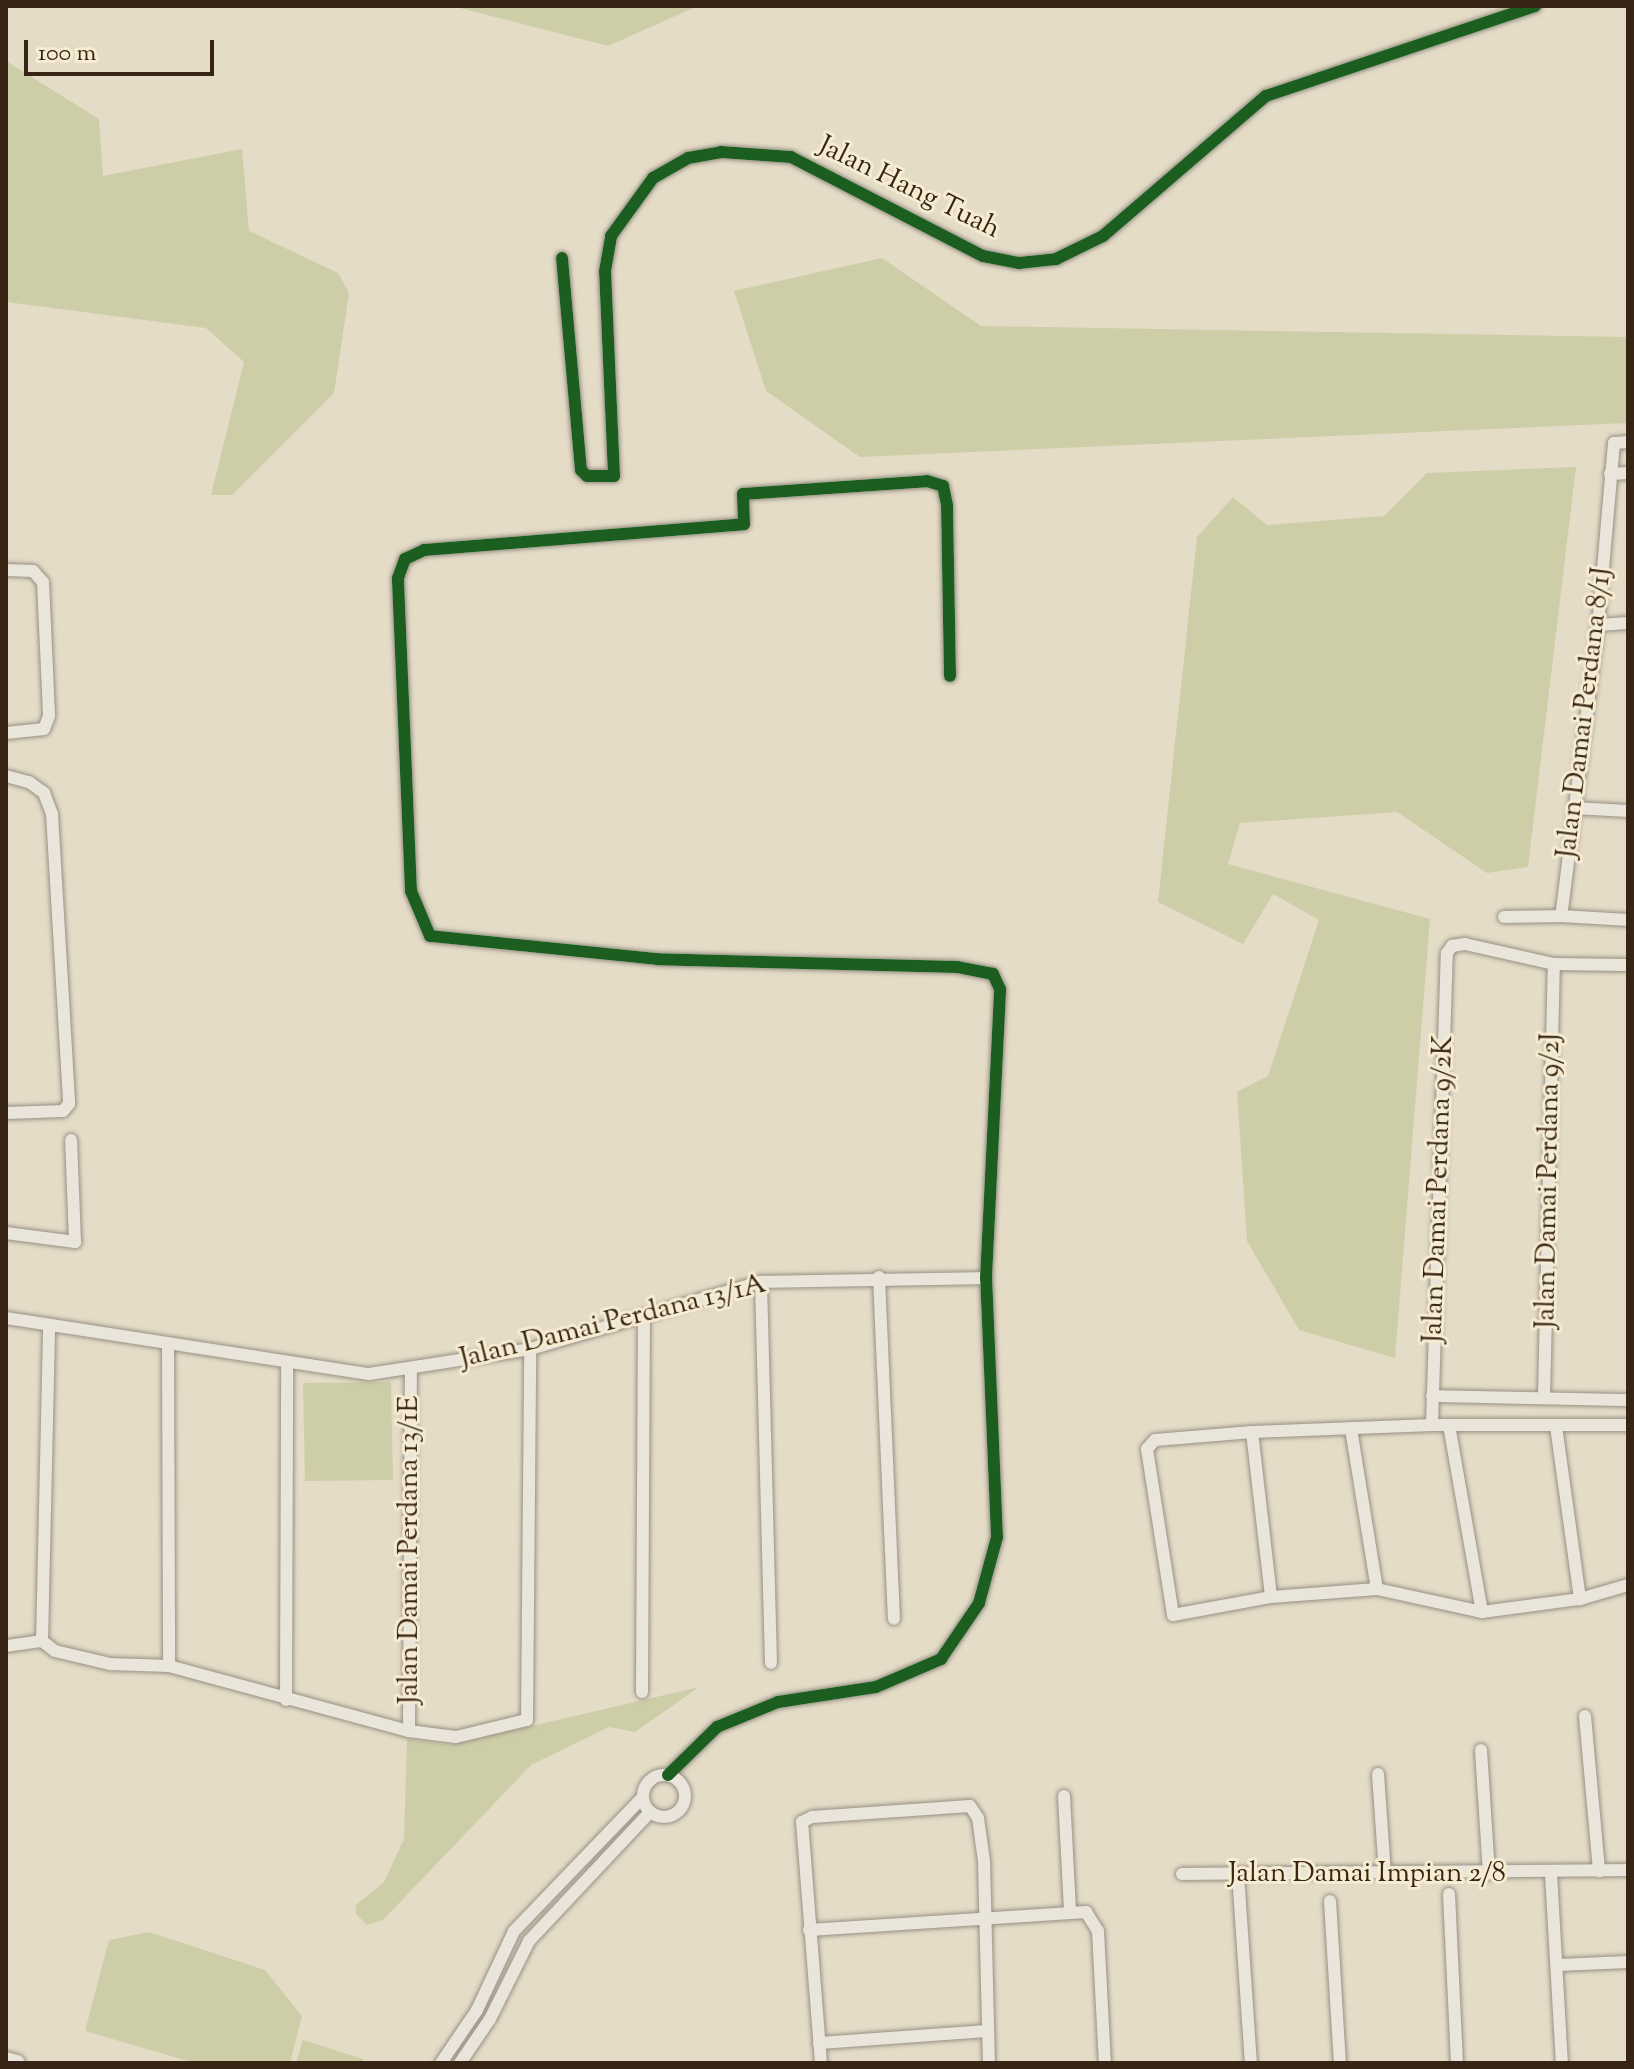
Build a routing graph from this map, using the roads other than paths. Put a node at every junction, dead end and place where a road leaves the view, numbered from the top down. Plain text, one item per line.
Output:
1 (1535, 6) edge
2 (562, 258) dead end
3 (1628, 442) edge
4 (1628, 473) edge
5 (1610, 474) junction
6 (6, 570) edge
7 (1628, 623) edge
8 (1598, 625) junction
9 (950, 676) dead end
10 (6, 733) edge
11 (6, 776) edge
12 (1574, 808) junction
13 (1628, 811) edge
14 (1561, 916) junction
15 (1504, 917) dead end
16 (1628, 920) edge
17 (1554, 964) junction
18 (1628, 965) edge
19 (6, 1113) edge
20 (71, 1140) dead end
21 (6, 1233) edge
22 (879, 1277) junction
23 (986, 1278) junction
24 (761, 1282) junction
25 (6, 1318) edge
26 (644, 1319) junction
27 (49, 1326) junction
28 (168, 1344) junction
29 (530, 1349) junction
30 (287, 1365) junction
31 (411, 1368) junction
32 (1432, 1396) junction
33 (1544, 1398) junction
34 (1628, 1400) edge
35 (1432, 1425) junction
36 (1449, 1425) junction
37 (1628, 1425) edge
38 (1556, 1426) junction
39 (1351, 1429) junction
40 (1252, 1432) junction
41 (1628, 1585) edge
42 (1377, 1589) junction
43 (1271, 1597) junction
44 (1580, 1599) junction
45 (1482, 1612) junction
46 (894, 1619) dead end
47 (42, 1641) junction
48 (6, 1646) edge
49 (771, 1663) dead end
50 (169, 1666) junction
51 (642, 1692) dead end
52 (286, 1700) junction
53 (1585, 1716) dead end
54 (409, 1731) junction
55 (1481, 1750) dead end
56 (685, 1763) junction
57 (1378, 1774) dead end
58 (668, 1775) junction
59 (682, 1786) junction
60 (1064, 1796) dead end
61 (643, 1797) junction
62 (650, 1812) junction
63 (1628, 1870) edge
64 (1599, 1871) junction
65 (1182, 1874) dead end
66 (1238, 1874) junction
67 (1385, 1874) junction
68 (1489, 1874) junction
69 (1551, 1874) junction
70 (1449, 1894) dead end
71 (1330, 1901) dead end
72 (1070, 1911) junction
73 (986, 1920) junction
74 (809, 1930) junction
75 (1628, 1962) edge
76 (1558, 1965) junction
77 (988, 2031) junction
78 (819, 2043) junction
79 (6, 2060) edge
80 (17, 2063) edge
81 (441, 2063) edge
82 (460, 2063) edge
83 (821, 2063) edge
84 (989, 2063) edge
85 (1105, 2063) edge
86 (1251, 2063) edge
87 (1340, 2063) edge
88 (1457, 2063) edge
89 (1562, 2063) edge

1 - 2 street, Jalan Hang Tuah
3 - 5 street, Jalan Damai Perdana 8/1J
4 - 5 street
5 - 8 street, Jalan Damai Perdana 8/1J
6 - 10 street
7 - 8 street
8 - 12 street, Jalan Damai Perdana 8/1J
9 - 23 street
11 - 19 street
12 - 13 street
12 - 14 street, Jalan Damai Perdana 8/1J
14 - 15 street
14 - 16 street
17 - 18 street
17 - 32 street, Jalan Damai Perdana 9/2K
17 - 33 street, Jalan Damai Perdana 9/2J
20 - 21 street
22 - 23 street, Jalan Damai Perdana 13/1A
22 - 24 street, Jalan Damai Perdana 13/1A
22 - 46 street
23 - 56 street
24 - 26 street, Jalan Damai Perdana 13/1A
24 - 49 street
25 - 27 street, Jalan Damai Perdana 13/1A
26 - 29 street, Jalan Damai Perdana 13/1A
26 - 51 street
27 - 28 street, Jalan Damai Perdana 13/1A
27 - 47 street
28 - 30 street, Jalan Damai Perdana 13/1A
28 - 50 street
29 - 31 street, Jalan Damai Perdana 13/1A
29 - 54 street
30 - 31 street, Jalan Damai Perdana 13/1A
30 - 52 street
31 - 54 street, Jalan Damai Perdana 13/1E
32 - 33 street
32 - 35 street, Jalan Damai Perdana 9/2K
33 - 34 street
35 - 36 street
35 - 39 street
36 - 38 street
36 - 45 street
37 - 38 street
38 - 44 street
39 - 40 street
39 - 42 street
40 - 43 street
40 - 43 street
41 - 44 street
42 - 43 street
42 - 45 street
44 - 45 street
47 - 48 street
47 - 50 street
50 - 52 street
52 - 54 street
53 - 64 street
55 - 68 street
56 - 58 street
56 - 59 street
57 - 67 street
58 - 59 street
58 - 61 street
59 - 62 street
60 - 72 street
61 - 62 street
61 - 81 street
62 - 82 street
63 - 64 street, Jalan Damai Impian 2/8
64 - 69 street, Jalan Damai Impian 2/8
65 - 66 street, Jalan Damai Impian 2/8
66 - 67 street, Jalan Damai Impian 2/8
66 - 86 street
67 - 68 street, Jalan Damai Impian 2/8
68 - 69 street, Jalan Damai Impian 2/8
69 - 76 street
70 - 88 street
71 - 87 street
72 - 73 street
72 - 85 street
73 - 74 street
73 - 74 street
73 - 77 street
74 - 78 street
75 - 76 street
76 - 89 street
77 - 78 street
77 - 84 street
78 - 83 street
79 - 80 main road

